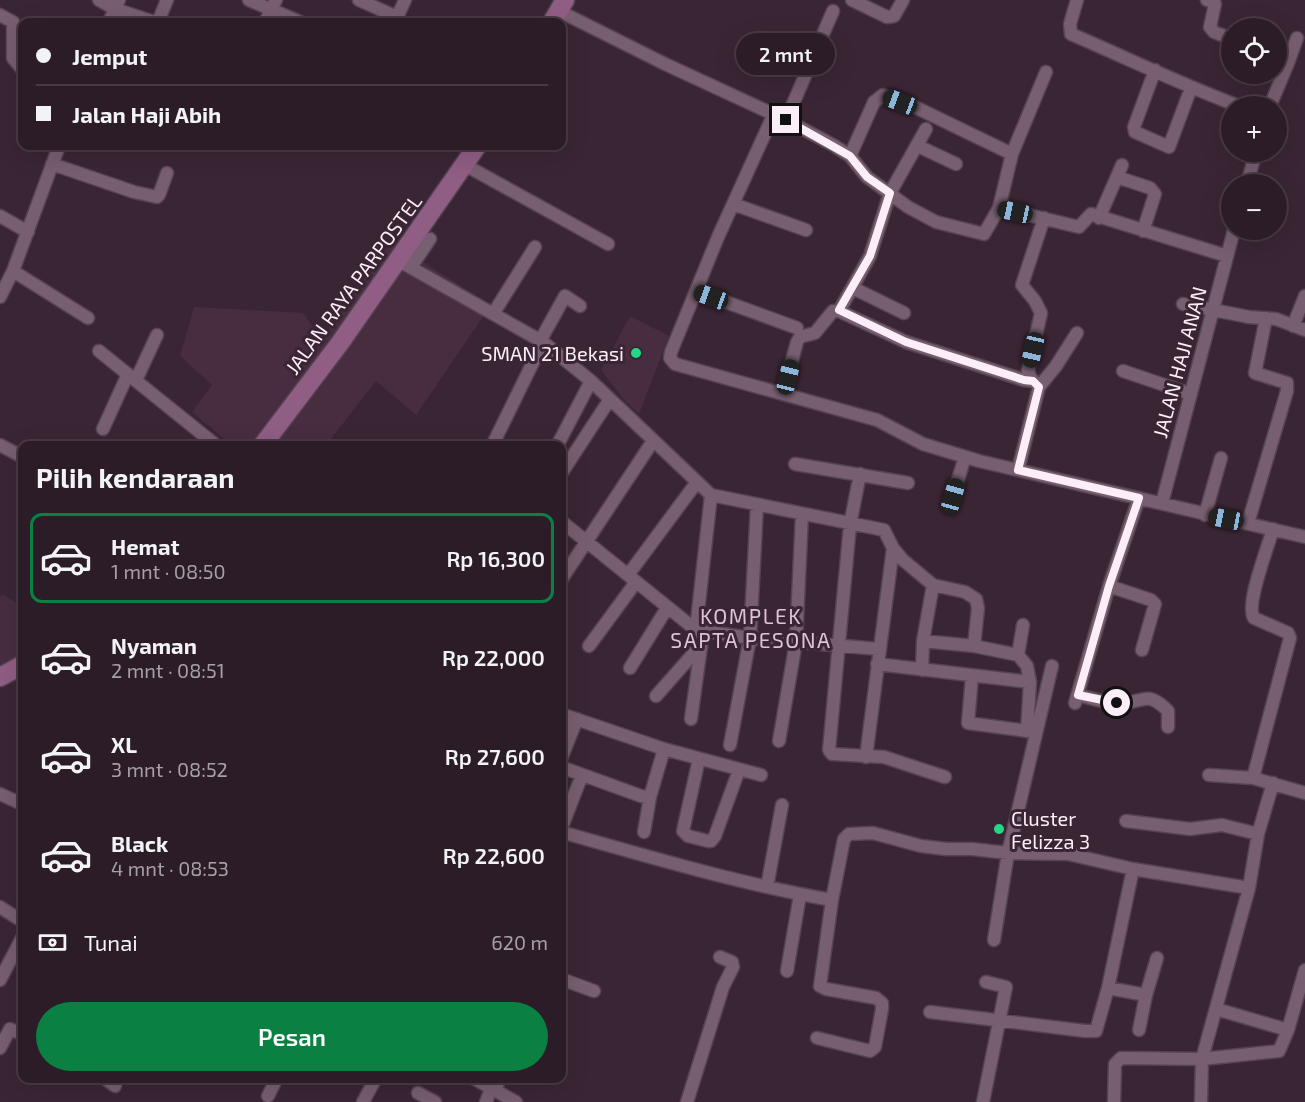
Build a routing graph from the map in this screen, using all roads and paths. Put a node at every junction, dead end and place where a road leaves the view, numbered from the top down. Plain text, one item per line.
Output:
1 (99, 0) edge
2 (167, 0) edge
3 (249, 0) edge
4 (359, 0) edge
5 (405, 0) edge
6 (852, 0) edge
7 (903, 0) edge
8 (1077, 0) edge
9 (1207, 0) edge
10 (117, 5) edge
11 (273, 5) edge
12 (559, 11) edge
13 (833, 11) dead end
14 (0, 15) edge
15 (147, 18) edge
16 (158, 18) edge
17 (294, 18) edge
18 (392, 18) edge
19 (397, 18) edge
20 (1221, 35) edge
21 (1297, 38) dead end
22 (1287, 53) edge
23 (18, 64) edge
24 (1155, 70) junction
25 (1046, 72) dead end
26 (1191, 88) junction
27 (1221, 99) edge
28 (773, 116) junction
29 (786, 120) junction
30 (926, 129) dead end
31 (918, 146) junction
32 (57, 150) edge
33 (474, 150) edge
34 (1012, 154) junction
35 (850, 156) junction
36 (52, 164) junction
37 (956, 164) dead end
38 (465, 165) junction
39 (1122, 165) dead end
40 (167, 172) dead end
41 (1117, 177) junction
42 (890, 193) junction
43 (733, 204) junction
44 (999, 208) junction
45 (0, 216) edge
46 (1044, 218) junction
47 (1100, 218) junction
48 (806, 230) dead end
49 (1143, 231) junction
50 (28, 232) junction
51 (430, 239) dead end
52 (1231, 240) edge
53 (608, 244) dead end
54 (535, 247) dead end
55 (1227, 256) junction
56 (405, 264) junction
57 (13, 271) junction
58 (853, 288) junction
59 (696, 291) junction
60 (1305, 296) edge
61 (0, 297) edge
62 (1183, 304) dead end
63 (580, 306) dead end
64 (839, 310) junction
65 (1214, 311) junction
66 (904, 313) dead end
67 (493, 314) junction
68 (88, 318) dead end
69 (1266, 318) junction
70 (1293, 326) junction
71 (797, 328) dead end
72 (1305, 330) edge
73 (1077, 333) dead end
74 (157, 335) dead end
75 (542, 342) junction
76 (99, 351) dead end
77 (1123, 371) dead end
78 (132, 377) junction
79 (591, 381) junction
80 (1036, 384) junction
81 (783, 394) junction
82 (1191, 394) junction
83 (610, 399) junction
84 (102, 429) dead end
85 (211, 441) edge
86 (266, 441) edge
87 (494, 441) edge
88 (560, 441) edge
89 (653, 441) junction
90 (0, 445) edge
91 (18, 454) edge
92 (965, 457) junction
93 (1221, 458) dead end
94 (795, 464) dead end
95 (566, 466) edge
96 (1018, 470) junction
97 (860, 474) junction
98 (697, 482) junction
99 (908, 483) dead end
100 (711, 495) junction
101 (953, 496) dead end
102 (1139, 498) junction
103 (1162, 503) junction
104 (757, 505) junction
105 (802, 514) junction
106 (1204, 515) junction
107 (1248, 523) junction
108 (566, 525) edge
109 (850, 525) junction
110 (1273, 529) junction
111 (1305, 537) edge
112 (586, 542) junction
113 (893, 548) junction
114 (566, 572) edge
115 (632, 579) junction
116 (933, 585) junction
117 (1109, 586) junction
118 (667, 608) junction
119 (1023, 625) dead end
120 (699, 631) junction
121 (750, 638) junction
122 (923, 641) junction
123 (796, 642) junction
124 (838, 644) junction
125 (589, 645) dead end
126 (701, 645) junction
127 (974, 646) junction
128 (879, 649) junction
129 (1142, 650) dead end
130 (1018, 656) junction
131 (877, 664) junction
132 (18, 666) edge
133 (1052, 666) dead end
134 (630, 668) dead end
135 (922, 670) junction
136 (972, 676) junction
137 (0, 677) edge
138 (1030, 684) junction
139 (656, 696) dead end
140 (568, 716) edge
141 (691, 719) dead end
142 (1168, 727) dead end
143 (779, 741) dead end
144 (730, 745) dead end
145 (664, 749) junction
146 (866, 757) junction
147 (699, 759) junction
148 (566, 769) edge
149 (740, 770) junction
150 (582, 775) junction
151 (761, 775) dead end
152 (1209, 775) dead end
153 (945, 777) dead end
154 (1253, 778) junction
155 (1273, 783) junction
156 (1305, 793) edge
157 (0, 794) edge
158 (650, 797) junction
159 (18, 802) edge
160 (782, 805) dead end
161 (566, 817) edge
162 (1125, 821) dead end
163 (566, 829) edge
164 (644, 832) dead end
165 (1258, 834) junction
166 (1008, 854) junction
167 (1133, 869) junction
168 (767, 887) junction
169 (1249, 888) junction
170 (800, 895) junction
171 (832, 900) junction
172 (0, 906) edge
173 (18, 918) edge
174 (994, 940) dead end
175 (18, 946) edge
176 (720, 957) dead end
177 (1158, 958) dead end
178 (1305, 970) edge
179 (787, 971) dead end
180 (0, 980) edge
181 (566, 981) edge
182 (986, 982) dead end
183 (1108, 988) junction
184 (594, 991) dead end
185 (1146, 995) junction
186 (1216, 1009) junction
187 (930, 1012) dead end
188 (1000, 1020) junction
189 (1139, 1030) dead end
190 (1288, 1030) junction
191 (18, 1032) edge
192 (817, 1038) dead end
193 (0, 1048) edge
194 (1202, 1059) junction
195 (111, 1083) edge
196 (274, 1083) edge
197 (373, 1083) edge
198 (115, 1086) dead end
199 (496, 1086) edge
200 (418, 1093) dead end
201 (268, 1096) dead end
202 (363, 1102) edge
203 (435, 1102) edge
204 (486, 1102) edge
205 (516, 1102) edge
206 (687, 1102) edge
207 (983, 1102) edge
208 (1114, 1102) edge
209 (1201, 1102) edge

1 - 10 street
2 - 16 street
3 - 11 street
4 - 18 street
5 - 19 street
6 - 7 street
8 - 24 street
9 - 20 street
10 - 15 street
11 - 17 street
12 - 28 street
13 - 29 street
14 - 23 street
21 - 22 street
24 - 26 street
24 - 26 street
25 - 34 street
26 - 27 street
28 - 29 street
28 - 43 street
29 - 35 street
30 - 31 street
31 - 37 street
31 - 42 street
32 - 36 street
33 - 38 main road, JALAN RAYA PARPOSTEL
34 - 35 street
34 - 44 street
35 - 42 street
36 - 40 street
36 - 50 street
38 - 53 street
38 - 56 main road, JALAN RAYA PARPOSTEL
39 - 41 street
41 - 47 street
41 - 49 street
42 - 44 street
42 - 58 street
43 - 48 street
43 - 59 street
44 - 46 street
45 - 50 street
46 - 47 street
46 - 80 street
47 - 49 street
49 - 55 street
50 - 57 street
51 - 56 street
52 - 55 street, JALAN HAJI ANAN
54 - 67 street
55 - 65 street, JALAN HAJI ANAN
56 - 67 street
56 - 86 main road, JALAN RAYA PARPOSTEL
57 - 61 street
57 - 68 street
58 - 64 street
58 - 66 street
59 - 71 street
59 - 81 street
60 - 70 street
62 - 65 street
63 - 75 street
64 - 80 street
64 - 81 street
65 - 69 street
65 - 82 street, JALAN HAJI ANAN
67 - 75 street
69 - 70 street
69 - 107 street
70 - 72 street
73 - 80 street
74 - 78 street
75 - 79 street
75 - 87 street
76 - 78 street
77 - 82 street
78 - 84 street
78 - 85 street
79 - 83 street
79 - 88 street
80 - 96 street
81 - 92 street
82 - 103 street, JALAN HAJI ANAN
83 - 89 street
83 - 95 street
89 - 98 street
89 - 112 street
90 - 91 street
92 - 96 street
92 - 101 street
93 - 106 street
94 - 97 street
96 - 102 street
97 - 99 street
97 - 109 street
98 - 100 street
98 - 115 street
100 - 104 street
100 - 120 street
102 - 103 street
102 - 117 street
103 - 106 street
104 - 105 street
104 - 121 street
105 - 109 street
105 - 123 street
106 - 107 street
107 - 110 street
108 - 112 street
109 - 113 street
109 - 124 street
110 - 111 street
110 - 154 street
112 - 114 street
112 - 115 street
113 - 116 street
113 - 128 street
115 - 118 street
115 - 125 street
116 - 122 street
116 - 127 street
117 - 129 street
117 - 142 street
118 - 120 street
118 - 134 street
119 - 130 street
120 - 121 street
120 - 126 street
121 - 123 street
121 - 144 street
122 - 127 street
122 - 135 street
123 - 124 street
123 - 143 street
124 - 128 street
124 - 146 street
126 - 139 street
126 - 141 street
127 - 130 street
128 - 131 street
130 - 138 street
131 - 135 street
131 - 146 street
132 - 137 main road
133 - 166 street
135 - 136 street
136 - 138 street
136 - 138 street
140 - 145 street
145 - 147 street
145 - 158 street
146 - 153 street
147 - 149 street
147 - 149 street
148 - 150 street
149 - 151 street
150 - 158 street
150 - 161 street
152 - 154 street
154 - 155 street
155 - 156 street
155 - 165 street
157 - 159 street
158 - 164 street
160 - 168 street
162 - 165 street
163 - 168 street
165 - 169 street
166 - 167 street
166 - 171 street
166 - 174 street
167 - 169 street
167 - 183 street
168 - 170 street
169 - 186 street
170 - 171 street
170 - 179 street
171 - 192 street
172 - 173 street
175 - 180 street
176 - 206 street
177 - 185 street
178 - 190 street
181 - 184 street
182 - 188 street
183 - 185 street
183 - 188 street
185 - 189 street
186 - 190 street
186 - 194 street
187 - 188 street
188 - 207 street
190 - 194 street
191 - 193 street
194 - 208 street
194 - 209 street
195 - 198 street
196 - 201 street
197 - 202 street
199 - 204 street
199 - 205 street
200 - 203 street

